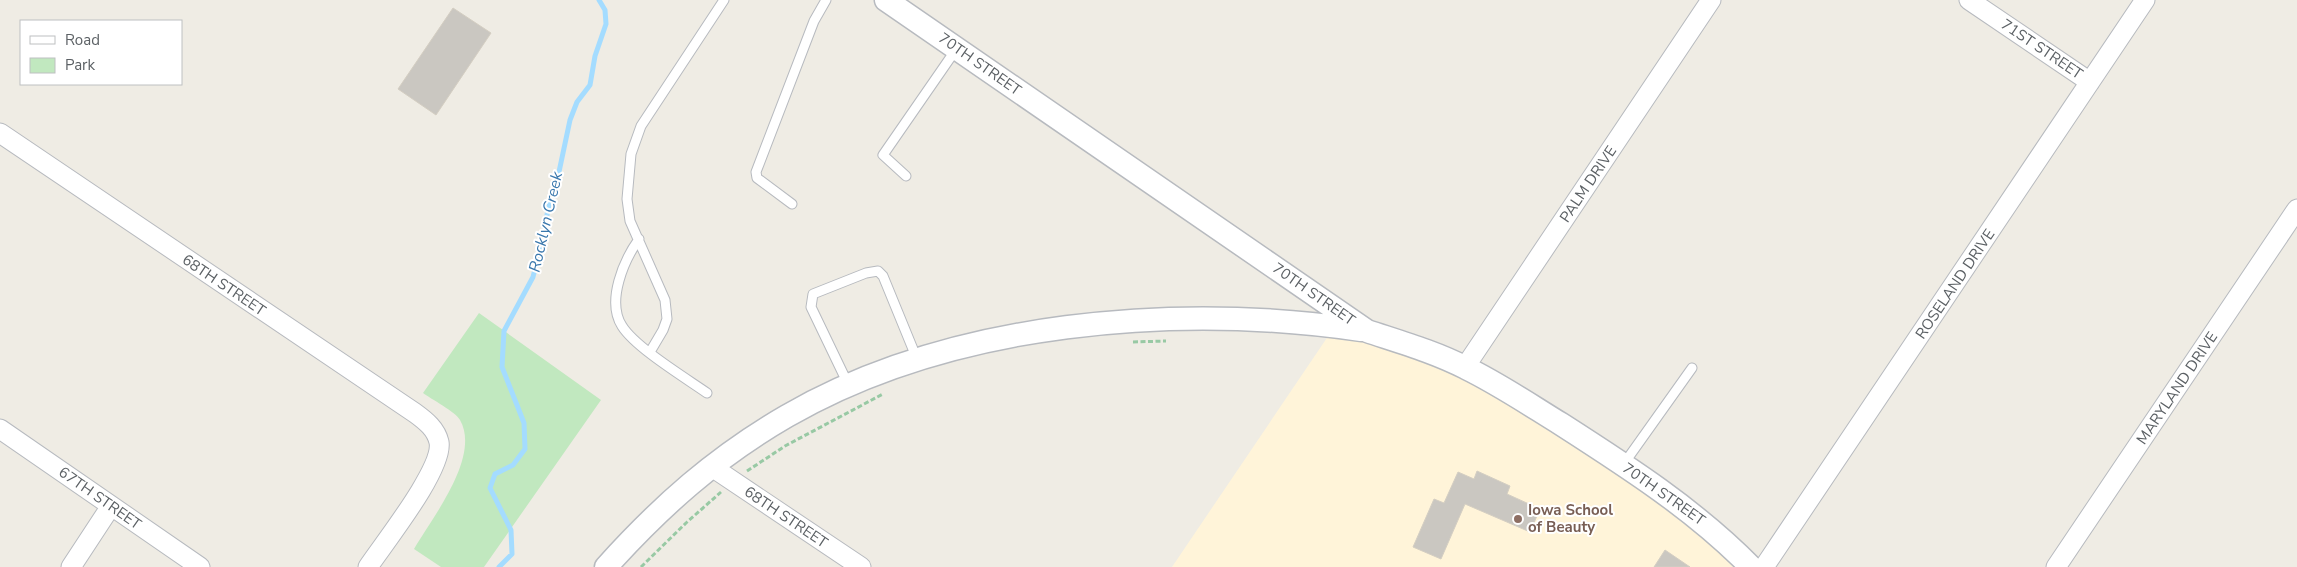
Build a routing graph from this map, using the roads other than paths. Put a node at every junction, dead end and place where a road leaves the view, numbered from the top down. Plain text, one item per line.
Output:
1 (724, 0) edge
2 (826, 0) edge
3 (886, 0) edge
4 (1711, 0) edge
5 (1969, 0) edge
6 (2145, 0) edge
7 (957, 48) junction
8 (2090, 82) junction
9 (0, 132) edge
10 (906, 176) dead end
11 (792, 204) dead end
12 (2297, 210) edge
13 (639, 239) junction
14 (1367, 331) junction
15 (650, 352) junction
16 (918, 360) junction
17 (1466, 367) junction
18 (1692, 368) dead end
19 (849, 385) junction
20 (707, 393) dead end
21 (0, 429) edge
22 (1623, 466) junction
23 (712, 467) junction
24 (111, 506) junction
25 (70, 567) edge
26 (200, 567) edge
27 (368, 567) edge
28 (606, 567) edge
29 (861, 567) edge
30 (1751, 567) edge
31 (1764, 567) edge
32 (2056, 567) edge

1 - 13 lane
2 - 11 lane
3 - 7 street, 70TH STREET
4 - 17 street, PALM DRIVE
5 - 8 street, 71ST STREET
6 - 8 street, ROSELAND DRIVE
7 - 10 lane
7 - 14 street, 70TH STREET
8 - 31 street, ROSELAND DRIVE
9 - 27 street, 68TH STREET
12 - 32 street, MARYLAND DRIVE
13 - 15 lane
13 - 15 lane
14 - 16 street
14 - 17 street, 70TH STREET
15 - 20 lane
16 - 19 street
16 - 19 lane
17 - 22 street, 70TH STREET
18 - 22 lane
19 - 23 street
21 - 24 street, 67TH STREET
22 - 30 street, 70TH STREET
23 - 28 street
23 - 29 street, 68TH STREET
24 - 25 street
24 - 26 street, 67TH STREET

